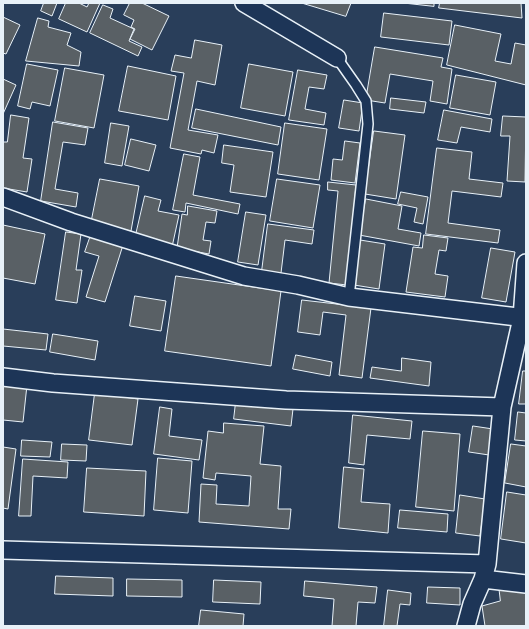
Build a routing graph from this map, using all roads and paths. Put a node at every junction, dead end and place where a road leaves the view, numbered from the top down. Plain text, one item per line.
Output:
1 (244, 3) edge
2 (337, 58) joint
3 (3, 198) edge
4 (526, 263) edge
5 (349, 297) junction
6 (524, 318) edge
7 (3, 377) edge
8 (502, 407) junction
9 (3, 550) edge
10 (485, 571) junction
11 (526, 584) edge
12 (466, 626) edge

1 - 2 street
2 - 5 lane
3 - 5 street
4 - 6 street
5 - 6 street
6 - 8 street
7 - 8 street
8 - 10 street
9 - 10 street
10 - 11 street
10 - 12 street

